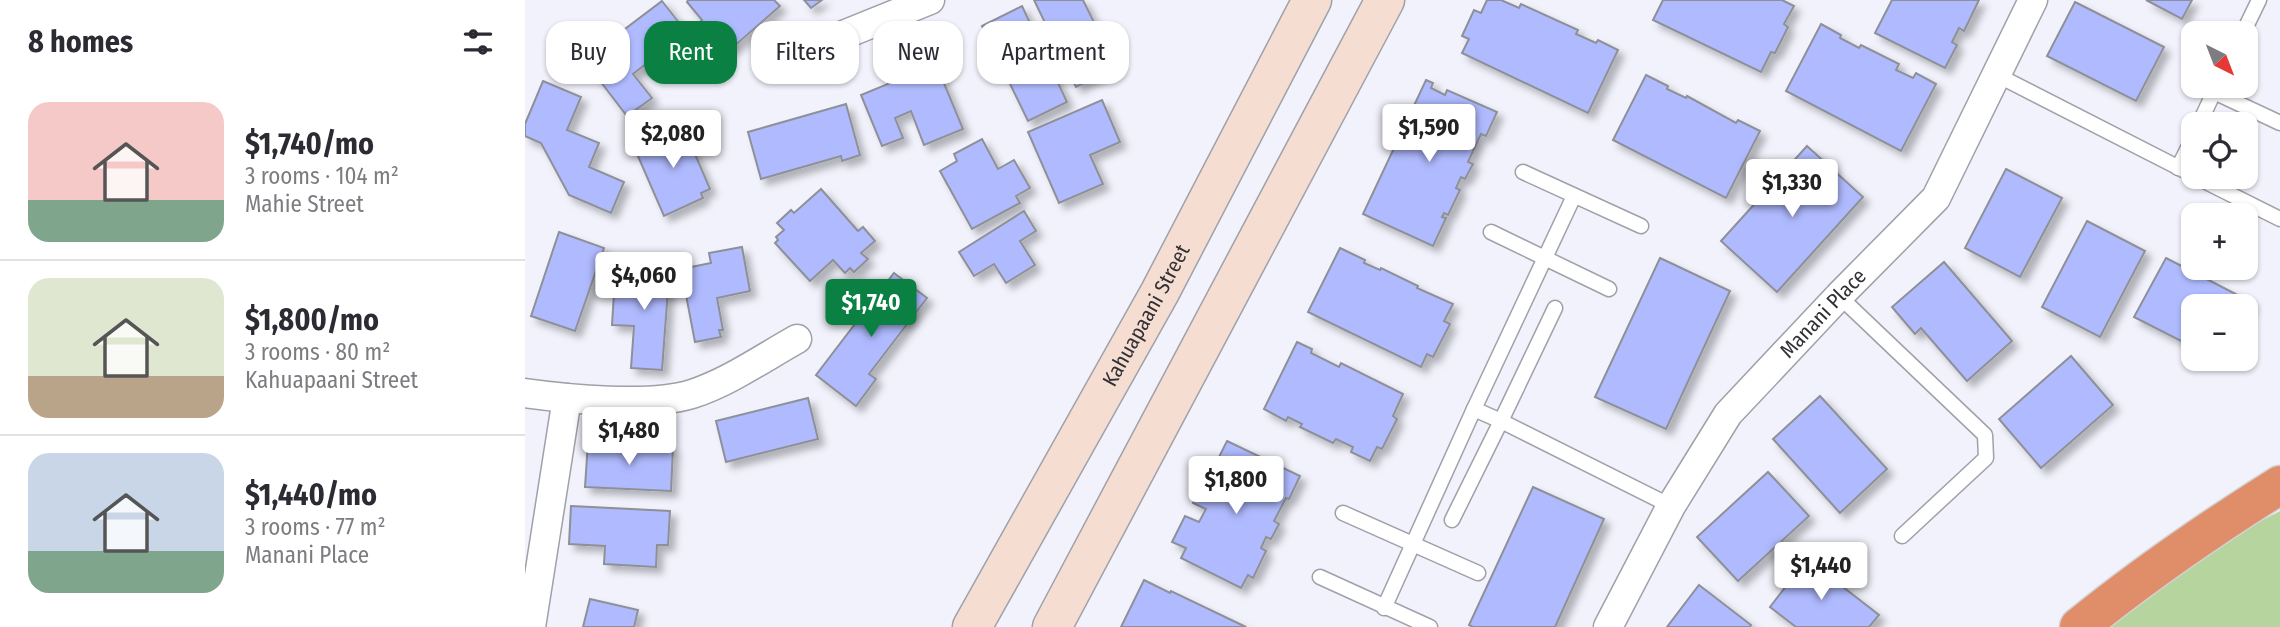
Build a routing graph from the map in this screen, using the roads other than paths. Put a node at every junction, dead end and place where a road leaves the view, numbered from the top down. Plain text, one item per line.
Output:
1 (930, 0) edge
2 (1312, 0) edge
3 (1385, 0) edge
4 (2033, 0) edge
5 (2259, 0) edge
6 (2249, 21) edge
7 (859, 29) edge
8 (1997, 75) junction
9 (2233, 98) edge
10 (2280, 123) edge
11 (2181, 162) edge
12 (2178, 168) junction
13 (2181, 170) edge
14 (1523, 172) dead end
15 (2220, 189) edge
16 (1574, 196) junction
17 (2280, 219) edge
18 (1641, 226) dead end
19 (1492, 232) dead end
20 (1545, 258) junction
21 (1609, 289) dead end
22 (1839, 296) junction
23 (1555, 308) dead end
24 (797, 339) dead end
25 (525, 393) edge
26 (567, 398) junction
27 (1475, 409) junction
28 (1501, 421) junction
29 (2280, 485) edge
30 (1671, 506) junction
31 (1343, 513) dead end
32 (1452, 520) dead end
33 (1902, 536) dead end
34 (1412, 544) junction
35 (1478, 573) dead end
36 (1319, 577) dead end
37 (1384, 608) junction
38 (531, 627) edge
39 (972, 627) edge
40 (1052, 627) edge
41 (1430, 627) edge
42 (1608, 627) edge
43 (2079, 627) edge

1 - 7 street
2 - 39 main road, Kahuapaani Street
3 - 40 main road
4 - 8 street, Manani Place
5 - 6 lane
8 - 12 lane
8 - 22 street, Manani Place
9 - 10 lane
11 - 12 lane
12 - 13 lane
14 - 16 lane
15 - 17 lane
16 - 18 lane
16 - 20 lane
19 - 20 lane
20 - 21 lane
20 - 27 lane
22 - 30 street, Manani Place
22 - 33 lane
23 - 28 lane
24 - 26 street
25 - 26 street
26 - 38 street
27 - 28 lane
27 - 34 lane
28 - 30 lane
28 - 32 lane
29 - 43 highway
30 - 42 street, Manani Place
31 - 34 lane
34 - 35 lane
34 - 37 lane
36 - 37 lane
37 - 41 lane

